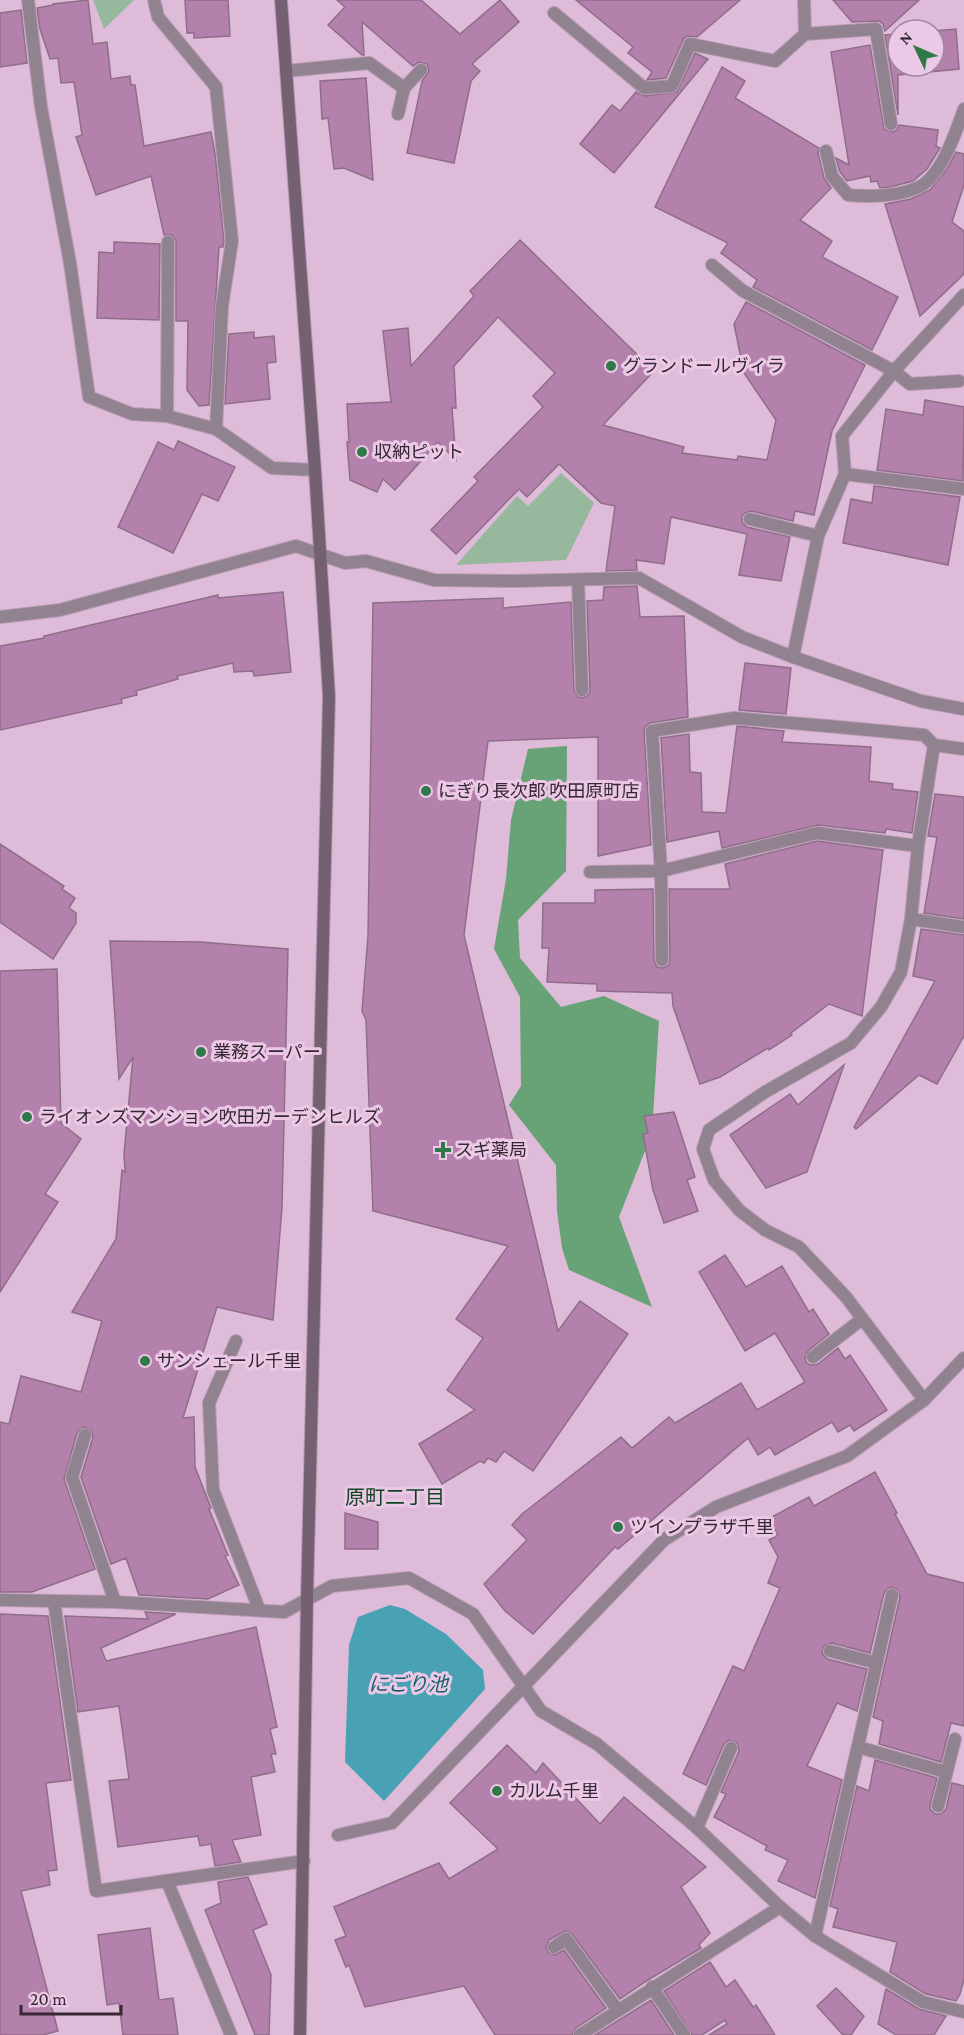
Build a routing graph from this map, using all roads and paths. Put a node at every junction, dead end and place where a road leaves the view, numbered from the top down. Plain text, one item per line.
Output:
1 (28, 0) edge
2 (154, 0) edge
3 (281, 0) edge
4 (804, 0) edge
5 (555, 13) dead end
6 (805, 34) junction
7 (421, 70) dead end
8 (286, 71) junction
9 (404, 88) junction
10 (964, 109) edge
11 (398, 114) dead end
12 (891, 124) dead end
13 (825, 151) dead end
14 (168, 242) dead end
15 (712, 265) dead end
16 (964, 295) edge
17 (894, 371) junction
18 (959, 381) dead end
19 (167, 416) junction
20 (216, 429) junction
21 (315, 470) junction
22 (845, 474) junction
23 (964, 489) edge
24 (750, 519) dead end
25 (818, 536) junction
26 (321, 554) junction
27 (578, 580) junction
28 (0, 618) edge
29 (793, 657) junction
30 (582, 690) dead end
31 (964, 709) edge
32 (934, 745) junction
33 (964, 749) edge
34 (918, 846) junction
35 (661, 871) junction
36 (590, 872) dead end
37 (911, 919) junction
38 (964, 927) edge
39 (662, 960) dead end
40 (862, 1319) junction
41 (236, 1341) dead end
42 (813, 1357) dead end
43 (964, 1358) edge
44 (924, 1400) junction
45 (85, 1435) dead end
46 (892, 1595) dead end
47 (307, 1598) junction
48 (0, 1600) edge
49 (54, 1600) junction
50 (115, 1602) junction
51 (259, 1609) junction
52 (830, 1651) dead end
53 (877, 1663) junction
54 (523, 1686) junction
55 (955, 1739) dead end
56 (858, 1747) junction
57 (731, 1748) dead end
58 (946, 1772) junction
59 (938, 1806) dead end
60 (696, 1828) junction
61 (338, 1835) dead end
62 (304, 1861) junction
63 (167, 1881) junction
64 (780, 1907) junction
65 (815, 1936) junction
66 (554, 1947) dead end
67 (652, 1987) junction
68 (617, 2009) junction
69 (964, 2012) edge
70 (231, 2035) edge
71 (300, 2035) edge
72 (580, 2035) edge
73 (684, 2035) edge

1 - 19 street
2 - 20 street
3 - 8 street
4 - 6 street
5 - 6 street
6 - 12 street
7 - 9 street
8 - 9 street
8 - 21 street
9 - 11 street
10 - 13 street
14 - 19 street
15 - 17 street
16 - 17 street
17 - 18 street
17 - 22 street
19 - 20 street
20 - 21 street
21 - 26 street
22 - 23 street
22 - 25 street
24 - 25 street
25 - 29 street
26 - 27 street
26 - 28 street
26 - 47 street
27 - 29 street
27 - 30 street
29 - 31 street
32 - 33 street
32 - 34 street
32 - 35 street
34 - 35 street
34 - 37 street
35 - 36 street
35 - 39 street
37 - 38 street
37 - 40 street
40 - 42 street
40 - 44 street
41 - 51 street
43 - 44 street
44 - 54 street
45 - 50 street
46 - 53 street
47 - 51 street
47 - 54 street
47 - 62 street
48 - 49 street
49 - 50 street
49 - 63 street
50 - 51 street
52 - 53 street
53 - 56 street
54 - 60 street
54 - 61 street
55 - 58 street
56 - 58 street
56 - 65 street
57 - 60 street
58 - 59 street
60 - 64 street
62 - 63 street
62 - 71 street
63 - 70 street
64 - 65 street
64 - 67 street
65 - 69 street
66 - 68 street
67 - 68 street
67 - 73 street
68 - 72 street

